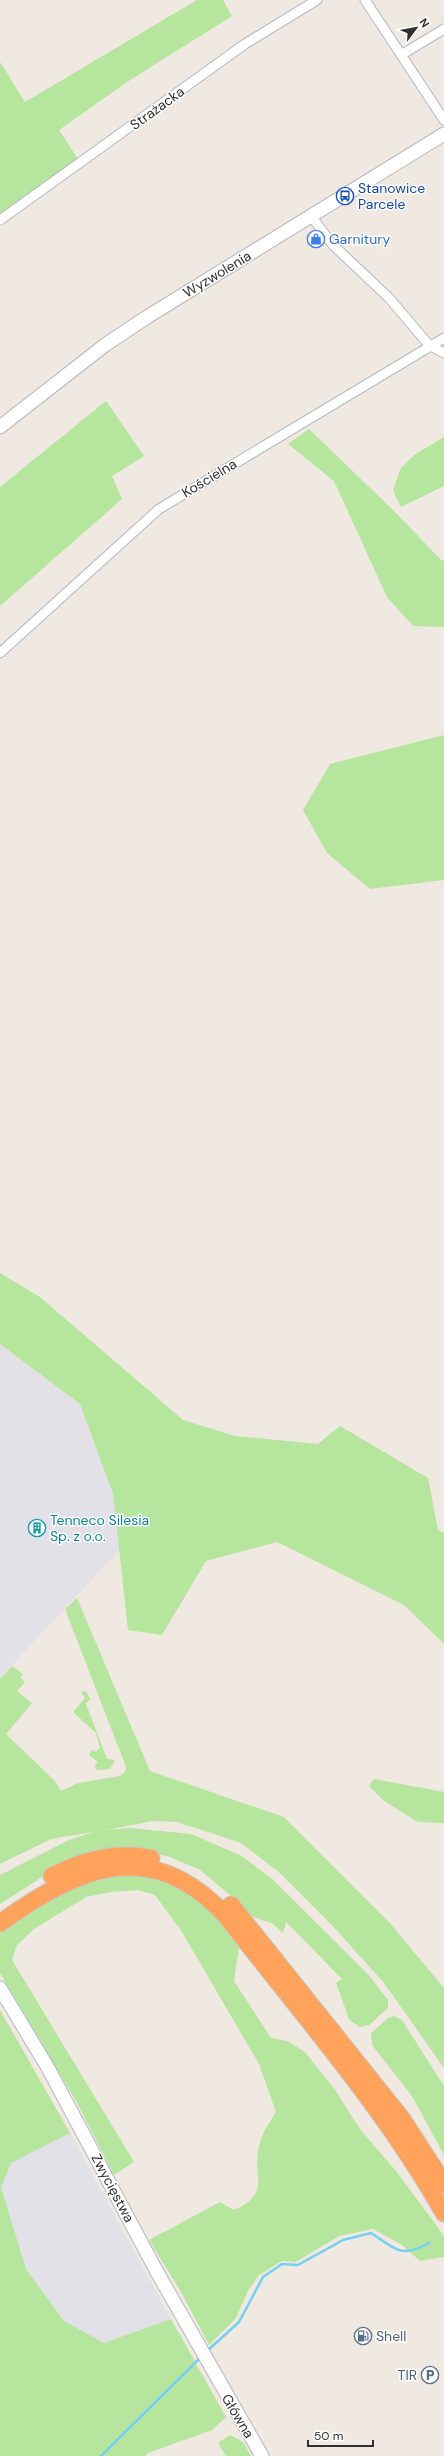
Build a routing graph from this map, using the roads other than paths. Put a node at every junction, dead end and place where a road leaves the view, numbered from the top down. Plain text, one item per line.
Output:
1 (317, 0) edge
2 (365, 0) edge
3 (444, 29) edge
4 (401, 54) junction
5 (444, 120) edge
6 (444, 134) edge
7 (311, 216) junction
8 (0, 220) edge
9 (444, 338) edge
10 (429, 345) junction
11 (444, 353) edge
12 (0, 427) edge
13 (0, 653) edge
14 (0, 1910) edge
15 (0, 1923) edge
16 (0, 1988) edge
17 (3, 1999) edge
18 (444, 2184) edge
19 (444, 2213) edge
20 (215, 2376) joint
21 (262, 2456) edge

1 - 8 street, Strażacka
2 - 4 street
3 - 4 street
4 - 5 street
6 - 7 main road, Wyzwolenia
7 - 10 street
7 - 12 main road, Wyzwolenia
9 - 10 street, Kościelna
10 - 11 street
10 - 13 street, Kościelna
14 - 18 highway
15 - 19 highway
16 - 17 main road, Zwycięstwa
17 - 20 main road, Zwycięstwa
20 - 21 main road, Główna

